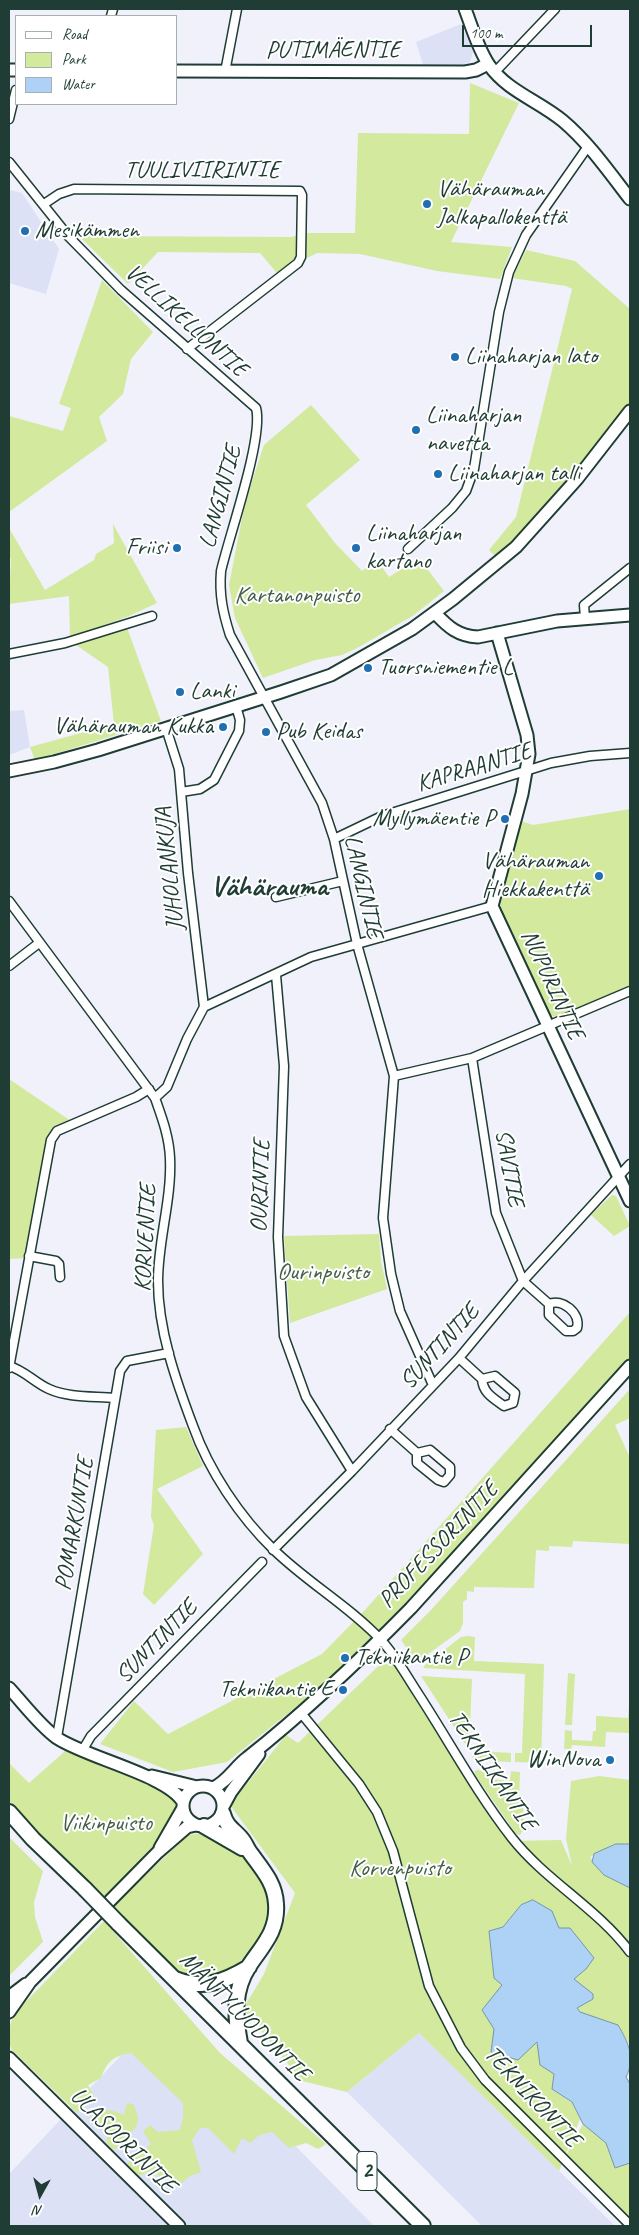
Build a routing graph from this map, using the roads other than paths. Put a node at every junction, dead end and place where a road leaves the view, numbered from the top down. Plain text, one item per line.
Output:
1 (237, 9) edge
2 (465, 9) edge
3 (555, 9) edge
4 (492, 68) junction
5 (178, 71) edge
6 (226, 72) junction
7 (15, 94) edge
8 (9, 119) edge
9 (589, 145) junction
10 (9, 162) edge
11 (630, 199) edge
12 (44, 204) junction
13 (187, 349) junction
14 (630, 411) edge
15 (258, 416) joint
16 (408, 549) dead end
17 (630, 568) edge
18 (434, 613) junction
19 (630, 615) edge
20 (152, 616) dead end
21 (585, 618) junction
22 (497, 633) junction
23 (9, 654) edge
24 (263, 698) junction
25 (236, 706) junction
26 (166, 728) junction
27 (630, 753) edge
28 (9, 771) edge
29 (527, 772) junction
30 (181, 792) junction
31 (334, 839) junction
32 (343, 881) junction
33 (276, 897) dead end
34 (9, 901) edge
35 (492, 906) junction
36 (39, 943) junction
37 (356, 944) junction
38 (9, 966) edge
39 (276, 975) junction
40 (630, 991) edge
41 (204, 1007) junction
42 (548, 1027) junction
43 (472, 1058) junction
44 (394, 1076) junction
45 (149, 1089) junction
46 (156, 1098) junction
47 (630, 1164) edge
48 (618, 1176) junction
49 (630, 1201) edge
50 (29, 1256) junction
51 (60, 1277) dead end
52 (523, 1281) junction
53 (549, 1304) dead end
54 (169, 1353) junction
55 (459, 1358) junction
56 (630, 1366) edge
57 (9, 1367) edge
58 (482, 1379) junction
59 (432, 1384) junction
60 (115, 1398) junction
61 (390, 1429) junction
62 (418, 1452) junction
63 (352, 1471) junction
64 (274, 1550) junction
65 (262, 1562) dead end
66 (380, 1640) junction
67 (9, 1688) edge
68 (301, 1713) junction
69 (56, 1737) junction
70 (268, 1742) junction
71 (82, 1752) junction
72 (138, 1773) junction
73 (197, 1787) junction
74 (213, 1788) junction
75 (183, 1805) junction
76 (223, 1810) junction
77 (9, 1821) edge
78 (200, 1825) junction
79 (158, 1852) junction
80 (250, 1852) junction
81 (630, 1952) edge
82 (249, 1967) junction
83 (171, 1977) junction
84 (30, 1982) junction
85 (9, 1997) edge
86 (9, 2012) edge
87 (240, 2044) junction
88 (9, 2058) edge
89 (9, 2067) edge
90 (37, 2086) junction
91 (630, 2225) edge
92 (178, 2226) edge
93 (423, 2226) edge

1 - 6 street
2 - 4 main road
3 - 4 street
4 - 6 main road, PUTIMÄENTIE
4 - 9 main road
5 - 6 main road, PUTIMÄENTIE
7 - 8 street
9 - 11 main road
9 - 16 street
10 - 12 street, VELLIKELLONTIE
12 - 13 street, VELLIKELLONTIE
12 - 13 street, TUULIVIIRINTIE
13 - 15 street, VELLIKELLONTIE
14 - 18 main road
15 - 24 street, LANGINTIE
17 - 21 street
18 - 22 main road
18 - 24 main road
19 - 21 main road
20 - 23 street
21 - 22 main road
22 - 29 main road
24 - 25 main road
24 - 31 street, LANGINTIE
25 - 26 main road
25 - 30 street
26 - 28 main road
26 - 30 street, JUHOLANKUJA
27 - 29 street, KAPRAANTIE
29 - 31 street, KAPRAANTIE
29 - 35 main road
30 - 41 street, JUHOLANKUJA
31 - 32 street, LANGINTIE
32 - 33 street
32 - 37 street, LANGINTIE
34 - 36 street, KORVENTIE
35 - 37 street
35 - 42 main road, NUPURINTIE
36 - 38 street
36 - 45 street, KORVENTIE
37 - 39 street
37 - 44 street, LANGINTIE
39 - 41 street
39 - 63 street, OURINTIE
40 - 42 street
41 - 46 street
42 - 43 street
42 - 48 main road, NUPURINTIE
43 - 44 street
43 - 52 street, SAVITIE
44 - 59 street, LANGINTIE
45 - 46 street, KORVENTIE
45 - 50 street
46 - 54 street, KORVENTIE
47 - 48 street, SUNTINTIE
48 - 49 main road, NUPURINTIE
48 - 52 street, SUNTINTIE
50 - 51 street
50 - 57 street
52 - 53 street
52 - 55 street, SUNTINTIE
54 - 60 street, POMARKUNTIE
54 - 64 street, KORVENTIE
55 - 58 street
55 - 59 street, SUNTINTIE
56 - 66 main road, PROFESSORINTIE
57 - 60 street
58 - 58 street
59 - 61 street, SUNTINTIE
60 - 69 street, POMARKUNTIE
61 - 62 street
61 - 63 street, SUNTINTIE
62 - 62 street
63 - 64 street, SUNTINTIE
64 - 66 street, KORVENTIE
65 - 71 street, SUNTINTIE
66 - 68 main road, PROFESSORINTIE
66 - 81 street, TEKNIIKANTIE
67 - 69 main road
68 - 70 main road, PROFESSORINTIE
68 - 91 street, TEKNIKONTIE
69 - 71 main road
70 - 74 main road, PROFESSORINTIE
70 - 76 main road, PROFESSORINTIE
71 - 72 main road
72 - 73 main road
72 - 75 main road
73 - 74 main road
73 - 75 main road
74 - 76 main road
75 - 78 main road
75 - 79 main road
76 - 78 main road
76 - 80 highway
77 - 83 highway, MÄNTYLUODONTIE / 2, bridge
78 - 79 main road
78 - 80 highway
79 - 84 main road
80 - 82 highway
82 - 83 highway
82 - 87 highway
83 - 87 highway, MÄNTYLUODONTIE / 2
84 - 85 main road
84 - 86 main road
87 - 93 highway, MÄNTYLUODONTIE / 2
88 - 90 main road, ULASOORINTIE
89 - 90 main road, ULASOORINTIE
90 - 92 main road, ULASOORINTIE

